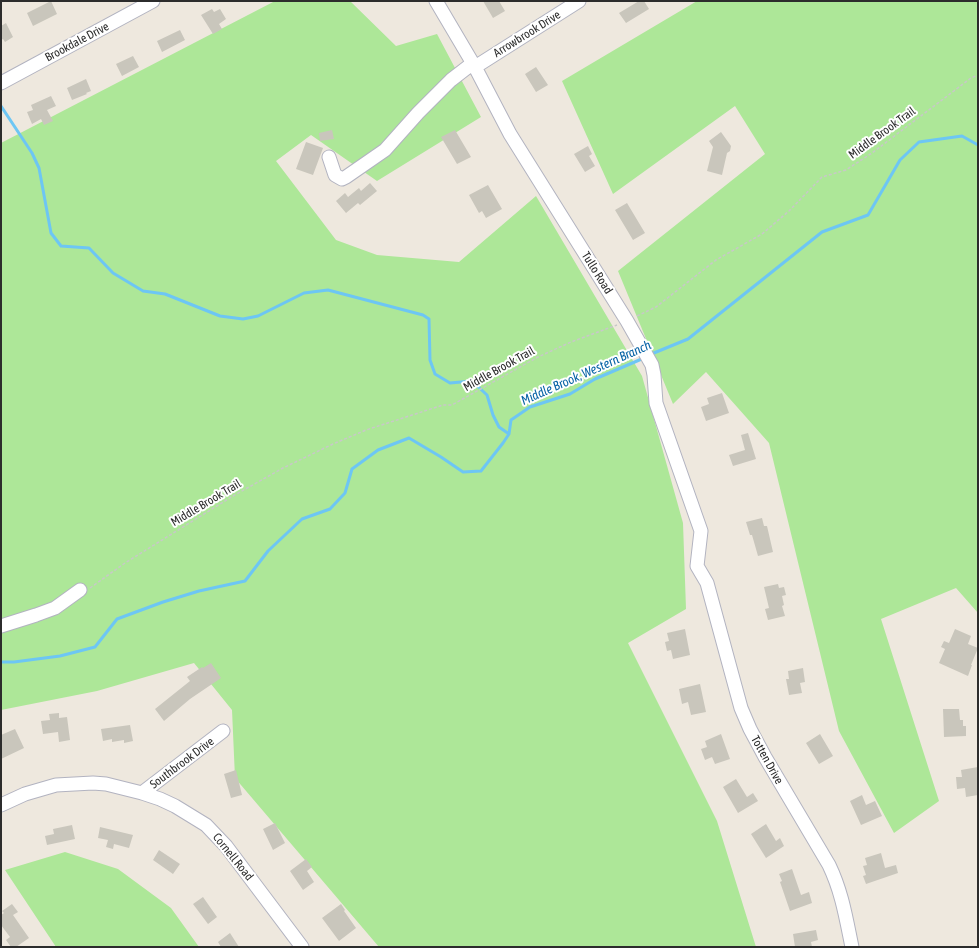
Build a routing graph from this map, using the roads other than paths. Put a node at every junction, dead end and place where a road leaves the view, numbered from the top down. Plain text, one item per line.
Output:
1 (153, 1) edge
2 (436, 1) edge
3 (579, 1) edge
4 (474, 65) junction
5 (1, 84) edge
6 (329, 157) dead end
7 (697, 566) joint
8 (84, 590) road end
9 (1, 626) edge
10 (223, 731) dead end
11 (142, 793) junction
12 (1, 805) edge
13 (302, 947) edge
14 (852, 947) edge

1 - 5 street, Brookdale Drive
2 - 4 street, Tullo Road
3 - 4 street, Arrowbrook Drive
4 - 6 street, Arrowbrook Drive
4 - 7 street, Tullo Road
7 - 14 street, Totten Drive
8 - 9 street
10 - 11 street, Southbrook Drive
11 - 12 street, Southbrook Drive
11 - 13 street, Cornell Road

